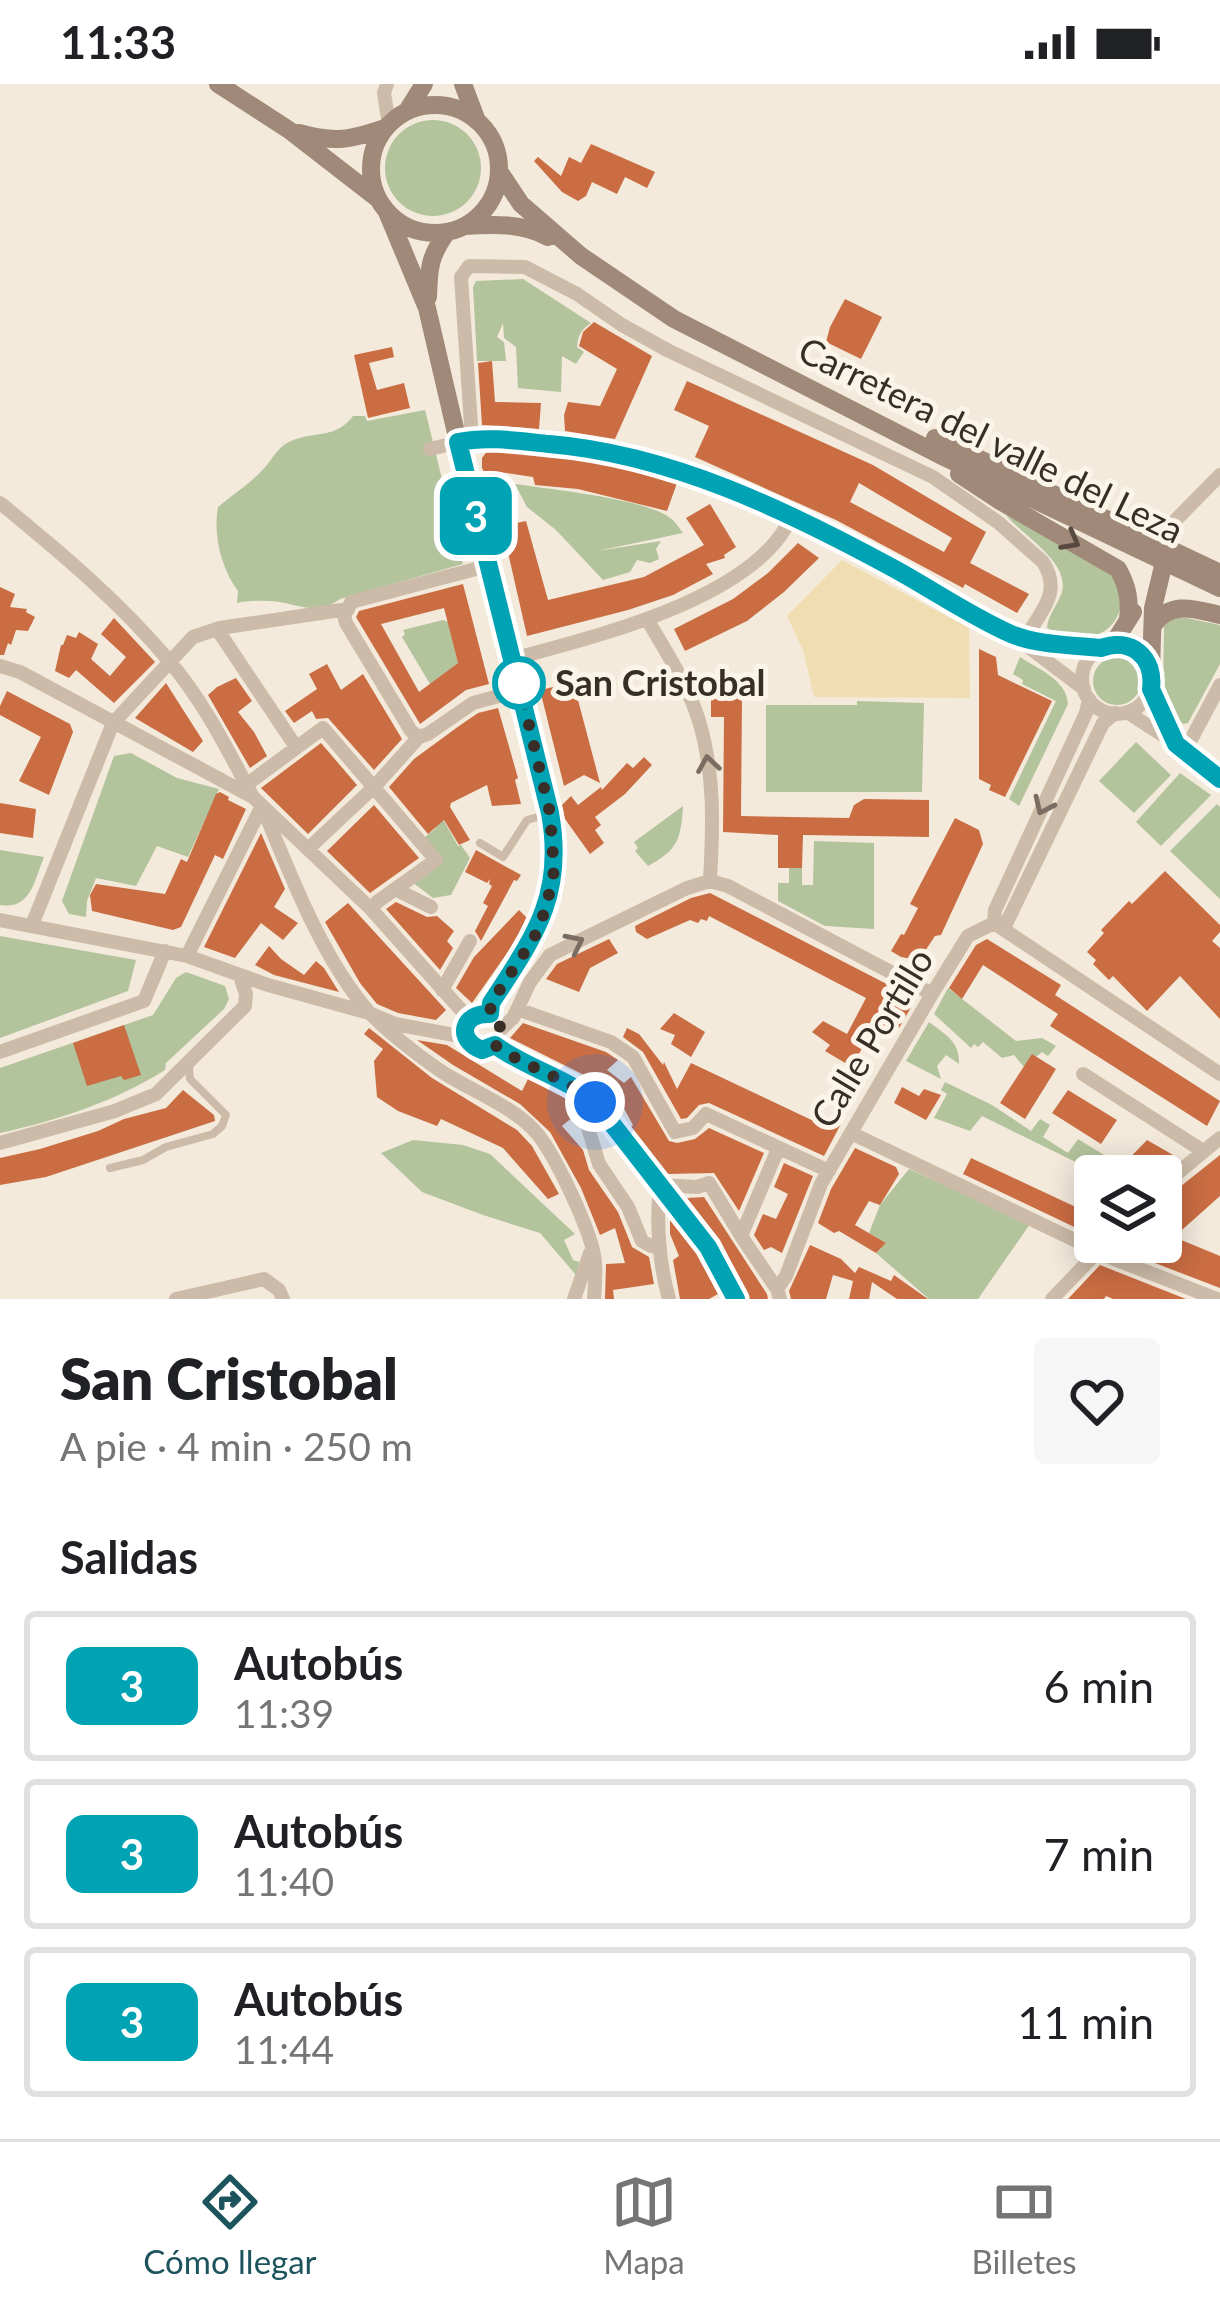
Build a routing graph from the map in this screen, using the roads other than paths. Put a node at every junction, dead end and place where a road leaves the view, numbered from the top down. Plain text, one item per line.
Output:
1 (218, 84) edge
2 (387, 84) edge
3 (424, 84) edge
4 (463, 84) edge
5 (407, 111) junction
6 (477, 121) junction
7 (387, 126) junction
8 (289, 130) junction
9 (499, 171) junction
10 (382, 205) junction
11 (456, 229) junction
12 (581, 256) junction
13 (428, 308) junction
14 (734, 349) junction
15 (825, 397) junction
16 (465, 441) junction
17 (430, 449) dead end
18 (1220, 475) edge
19 (1027, 482) junction
20 (0, 503) edge
21 (790, 517) junction
22 (1154, 542) junction
23 (1164, 562) junction
24 (487, 566) junction
25 (1220, 581) edge
26 (347, 609) junction
27 (1039, 614) junction
28 (1220, 615) edge
29 (647, 620) junction
30 (1128, 620) junction
31 (1153, 625) junction
32 (217, 629) junction
33 (1020, 636) junction
34 (1052, 643) junction
35 (1107, 646) junction
36 (513, 659) junction
37 (171, 663) junction
38 (0, 666) edge
39 (1151, 679) junction
40 (1220, 685) edge
41 (521, 690) junction
42 (1086, 694) junction
43 (1121, 713) junction
44 (113, 723) junction
45 (419, 737) junction
46 (296, 747) junction
47 (1180, 747) junction
48 (1220, 779) edge
49 (374, 787) junction
50 (254, 796) junction
51 (550, 813) junction
52 (480, 843) dead end
53 (309, 848) junction
54 (710, 881) junction
55 (397, 890) junction
56 (430, 908) dead end
57 (371, 909) junction
58 (0, 920) edge
59 (32, 926) junction
60 (999, 926) junction
61 (470, 941) dead end
62 (165, 951) junction
63 (187, 956) junction
64 (240, 976) junction
65 (442, 990) junction
66 (932, 994) junction
67 (517, 1009) junction
68 (369, 1012) junction
69 (467, 1028) junction
70 (495, 1029) junction
71 (0, 1052) edge
72 (197, 1052) junction
73 (1220, 1074) edge
74 (1083, 1075) dead end
75 (586, 1121) dead end
76 (851, 1133) junction
77 (1220, 1138) edge
78 (0, 1143) edge
79 (778, 1149) junction
80 (1203, 1151) junction
81 (110, 1168) dead end
82 (1182, 1169) edge
83 (829, 1171) junction
84 (660, 1185) junction
85 (1074, 1233) edge
86 (741, 1236) junction
87 (665, 1247) junction
88 (592, 1248) junction
89 (1086, 1263) edge
90 (1139, 1263) edge
91 (778, 1294) edge
92 (575, 1297) edge
93 (176, 1299) edge
94 (283, 1299) edge
95 (594, 1299) edge
96 (669, 1299) edge
97 (736, 1299) edge
98 (1052, 1299) edge
99 (1217, 1299) edge

1 - 8 main road
2 - 7 street
3 - 5 main road
4 - 6 main road
5 - 6 main road
5 - 7 main road
6 - 9 main road
7 - 8 main road
7 - 10 main road
8 - 10 main road
9 - 11 main road
9 - 12 main road, Carretera del valle del Leza
10 - 11 main road
10 - 13 main road
11 - 12 main road, Carretera del valle del Leza
11 - 13 main road
12 - 14 main road, Carretera del valle del Leza
13 - 16 main road
14 - 15 main road, Carretera del valle del Leza
14 - 19 main road, Carretera del valle del Leza
15 - 23 main road, Carretera del valle del Leza
15 -> 30 main road
16 - 17 street
16 - 21 street
16 - 24 main road
16 - 27 street
18 - 22 street
19 - 22 main road, Carretera del valle del Leza
19 - 23 main road
20 - 37 street
21 - 29 street
21 - 33 street
22 - 25 main road, Carretera del valle del Leza
23 - 25 main road
23 - 30 main road
23 - 31 main road
24 - 26 street
24 - 36 main road
26 - 32 street
26 - 45 street
27 - 33 street
27 - 34 street
28 - 31 main road
29 - 36 street
54 -> 29 street
30 - 35 main road
31 - 39 main road
32 - 37 street
32 - 46 street
33 - 34 street
33 - 42 street
34 - 35 street
35 - 39 street
35 - 42 street
36 - 41 main road
37 - 44 street
37 - 50 street
38 - 44 street
39 - 43 street
39 - 47 street
40 - 47 street
41 - 45 street
41 - 51 main road
42 - 43 street
42 -> 60 street, Calle Portillo
43 - 47 street
43 - 60 street, Calle Portillo
44 - 50 street
44 - 59 street
45 - 49 street
46 - 49 street
46 - 50 street
47 - 48 street
49 - 53 street
49 - 55 street
50 - 53 street
50 - 63 street
50 - 68 street
51 - 52 lane
51 - 70 main road
53 - 57 street
54 - 66 street
67 -> 54 street
55 - 56 street
55 - 57 street
57 - 65 street
58 - 59 street
59 - 62 street
60 - 66 street, Calle Portillo
60 - 73 street
61 - 65 street
62 - 63 street
62 - 71 street
63 - 64 street
64 - 68 street
64 - 72 street
65 - 69 street
66 - 76 street, Calle Portillo
67 - 70 street
67 - 79 street
68 - 69 street
68 - 88 street
69 - 70 main road
69 - 70 main road
70 - 84 main road
72 - 78 street
72 - 81 lane
74 - 80 street
75 - 87 street
76 - 83 street, Calle Portillo
76 - 85 street
77 - 80 street
79 - 83 street
79 - 86 street
80 - 82 street
83 - 91 street, Calle Portillo
84 - 86 street
84 - 87 street
84 - 97 main road
86 - 91 street
87 - 96 street
88 - 92 street
88 - 95 street
89 - 98 street
90 - 99 street
93 - 94 street

